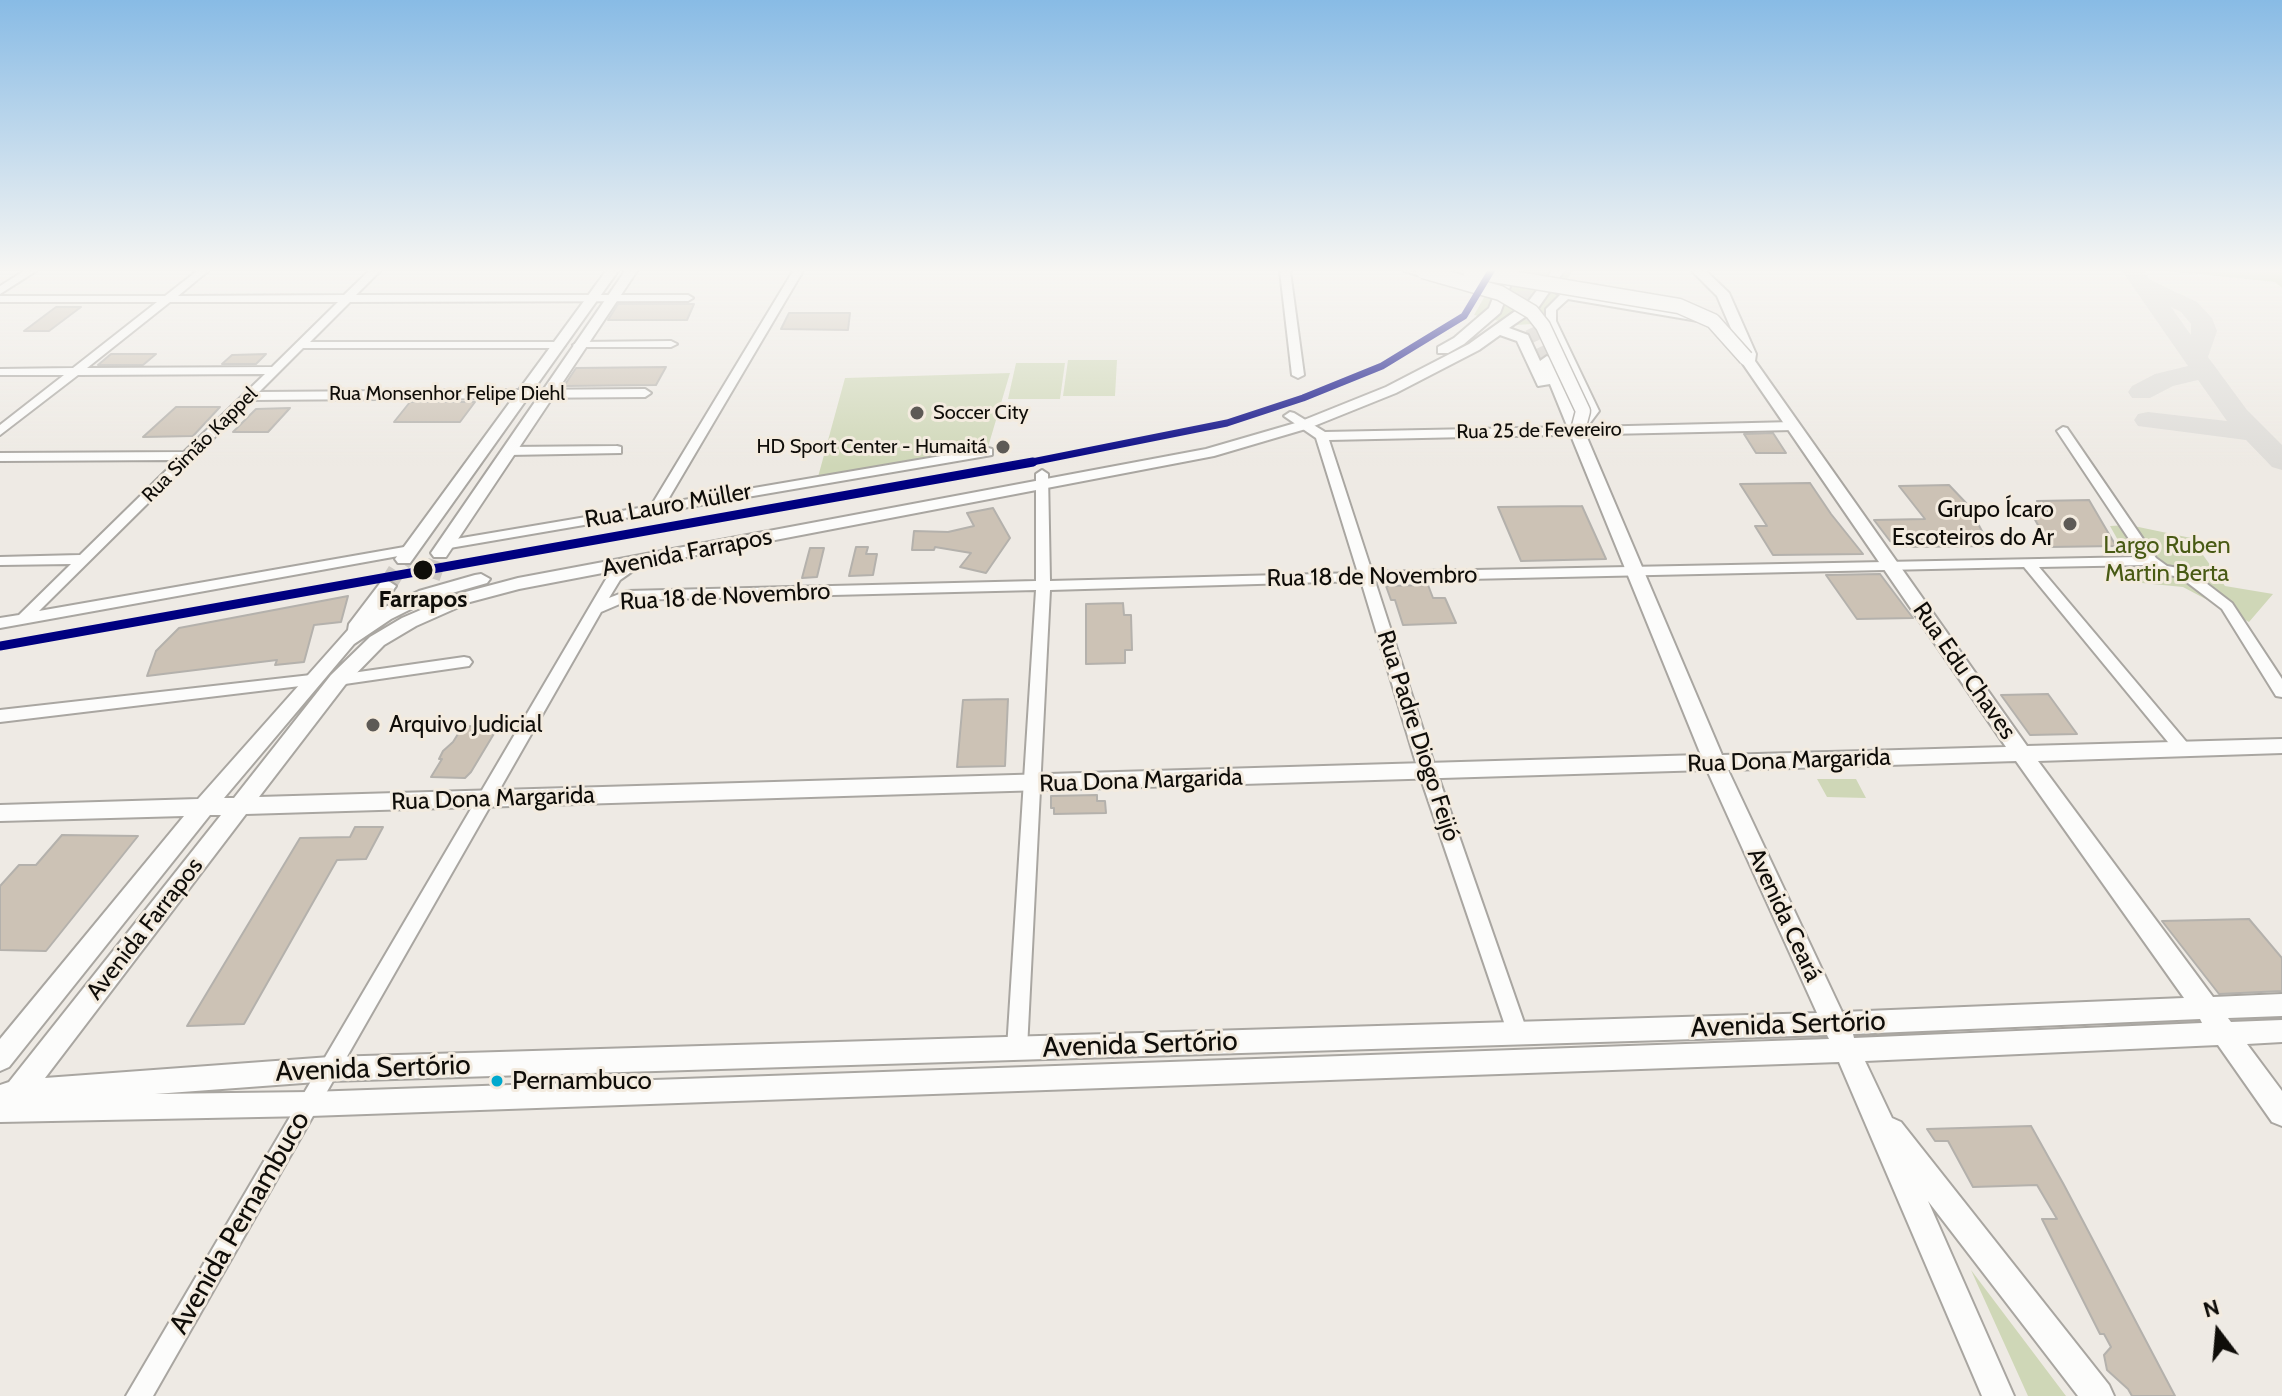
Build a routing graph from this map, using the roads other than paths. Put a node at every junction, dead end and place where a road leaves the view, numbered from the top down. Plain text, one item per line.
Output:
1 (122, 336) edge
2 (309, 336) edge
3 (565, 336) edge
4 (585, 336) edge
5 (759, 336) edge
6 (1293, 336) edge
7 (1465, 336) edge
8 (1490, 336) edge
9 (1518, 336) edge
10 (1548, 336) tunnel mouth
11 (1558, 336) edge
12 (1719, 336) edge
13 (1727, 336) edge
14 (1741, 336) edge
15 (671, 344) dead end
16 (300, 345) junction
17 (559, 345) junction
18 (579, 345) junction
19 (1747, 359) junction
20 (1547, 360) tunnel mouth
21 (274, 370) junction
22 (0, 372) edge
23 (76, 372) junction
24 (1298, 375) dead end
25 (645, 393) dead end
26 (524, 394) junction
27 (546, 394) junction
28 (249, 396) junction
29 (511, 412) junction
30 (533, 413) junction
31 (1297, 420) junction
32 (1793, 426) junction
33 (1578, 430) junction
34 (0, 431) edge
35 (2063, 431) dead end
36 (495, 435) junction
37 (518, 436) junction
38 (1322, 436) junction
39 (617, 450) dead end
40 (508, 451) junction
41 (988, 452) dead end
42 (188, 456) junction
43 (0, 457) edge
44 (1042, 480) junction
45 (657, 507) junction
46 (439, 511) junction
47 (465, 511) junction
48 (442, 549) joint
49 (407, 554) joint
50 (84, 559) junction
51 (0, 561) edge
52 (640, 561) junction
53 (2151, 561) junction
54 (2027, 562) junction
55 (1890, 565) junction
56 (1633, 570) junction
57 (1367, 577) junction
58 (387, 586) tunnel mouth
59 (428, 586) junction
60 (1043, 586) junction
61 (596, 609) junction
62 (24, 618) junction
63 (0, 623) edge
64 (386, 634) junction
65 (347, 640) junction
66 (464, 662) dead end
67 (311, 680) junction
68 (338, 680) junction
69 (2282, 692) edge
70 (0, 716) edge
71 (2282, 746) edge
72 (2183, 749) junction
73 (2022, 754) junction
74 (1715, 764) junction
75 (1428, 773) junction
76 (1032, 784) junction
77 (486, 800) junction
78 (240, 806) junction
79 (204, 807) junction
80 (0, 813) edge
81 (2282, 1005) edge
82 (2206, 1009) junction
83 (1834, 1024) junction
84 (2282, 1031) edge
85 (1518, 1034) junction
86 (2223, 1034) junction
87 (1017, 1049) junction
88 (1847, 1050) junction
89 (0, 1059) edge
90 (330, 1069) junction
91 (310, 1104) junction
92 (5, 1105) edge
93 (1874, 1109) junction
94 (2282, 1113) edge
95 (139, 1396) edge
96 (1998, 1396) edge
97 (2098, 1396) edge

1 - 23 street
2 - 16 street, Rua Simão Kappel
3 - 17 main road
4 - 18 main road
5 - 45 street
6 - 24 street
7 - 31 main road, Avenida Farrapos
8 - 31 main road, Avenida Farrapos
9 - 33 main road, Avenida Ceará
10 - 33 main road, bridge
11 - 33 street
12 - 19 street, Rua Edu Chaves
13 - 19 main road, bridge
14 - 19 main road
15 - 18 street
16 - 17 street
16 - 21 street, Rua Simão Kappel
17 - 26 main road
18 - 27 main road
19 - 32 main road, Rua Edu Chaves
20 - 33 main road, Avenida Ceará
21 - 23 street
21 - 28 street, Rua Simão Kappel
22 - 23 street
23 - 34 street
25 - 27 street, Rua Monsenhor Felipe Diehl
26 - 27 street, Rua Monsenhor Felipe Diehl
26 - 28 street, Rua Monsenhor Felipe Diehl
26 - 29 main road
27 - 30 main road
28 - 42 street, Rua Simão Kappel
29 - 30 main road
29 - 36 main road
30 - 37 main road
31 - 38 street
31 - 44 main road, Avenida Farrapos
32 - 33 street, Rua 25 de Fevereiro
32 - 55 main road, Rua Edu Chaves
33 - 38 street, Rua 25 de Fevereiro
33 - 56 main road, Avenida Ceará
35 - 53 street
36 - 37 main road
36 - 46 main road
37 - 40 main road
38 - 57 street, Rua Padre Diogo Feijó
39 - 40 street
40 - 47 main road
41 - 45 street, Rua Lauro Müller
42 - 43 street
42 - 50 street, Rua Simão Kappel
44 - 52 main road, Avenida Farrapos
44 - 59 main road, Avenida Farrapos
44 - 60 street
45 - 48 street, Rua Lauro Müller
46 - 47 main road
46 - 49 main road
47 - 48 main road
49 - 62 street
50 - 51 street
50 - 62 street, Rua Simão Kappel
52 - 61 street, Avenida Pernambuco
52 - 64 main road, Avenida Farrapos
53 - 54 street, Rua 18 de Novembro
53 - 69 street
54 - 55 street, Rua 18 de Novembro
54 - 72 street
55 - 56 street, Rua 18 de Novembro
55 - 73 main road, Rua Edu Chaves
56 - 57 street, Rua 18 de Novembro
56 - 74 main road, Avenida Ceará
57 - 60 street, Rua 18 de Novembro
57 - 75 street, Rua Padre Diogo Feijó
58 - 65 main road
59 - 64 main road
59 - 65 main road, Avenida Farrapos
60 - 61 street, Rua 18 de Novembro
60 - 76 street
61 - 77 street, Avenida Pernambuco
62 - 63 street
64 - 68 main road, Avenida Farrapos
65 - 67 main road, Avenida Farrapos
66 - 68 street
67 - 70 street
67 - 79 main road, Avenida Farrapos
68 - 78 main road, Avenida Farrapos
71 - 72 main road, Rua Dona Margarida
72 - 73 main road, Rua Dona Margarida
73 - 74 main road, Rua Dona Margarida
73 - 82 main road, Rua Edu Chaves
74 - 75 main road, Rua Dona Margarida
74 - 83 main road, Avenida Ceará
75 - 76 main road, Rua Dona Margarida
75 - 85 street, Rua Padre Diogo Feijó
76 - 77 main road, Rua Dona Margarida
76 - 87 street
77 - 78 main road, Rua Dona Margarida
77 - 90 street, Avenida Pernambuco
78 - 79 main road, Rua Dona Margarida
78 - 92 main road, Avenida Farrapos
79 - 80 main road, Rua Dona Margarida
79 - 89 main road, Avenida Farrapos
81 - 82 main road, Avenida Sertório
82 - 83 main road, Avenida Sertório
82 - 86 main road, Rua Edu Chaves
83 - 85 main road, Avenida Sertório
83 - 88 main road, Avenida Ceará
84 - 86 main road, Avenida Sertório
85 - 87 main road, Avenida Sertório
86 - 88 main road, Avenida Sertório
86 - 94 main road, Rua Edu Chaves
87 - 90 main road, Avenida Sertório
88 - 91 main road, Avenida Sertório
88 - 93 main road, Avenida Ceará
90 - 91 street, Avenida Pernambuco
90 - 92 main road, Avenida Sertório
91 - 92 main road, Avenida Sertório
91 - 95 street, Avenida Pernambuco
93 - 96 main road, Avenida Ceará
93 - 97 main road

